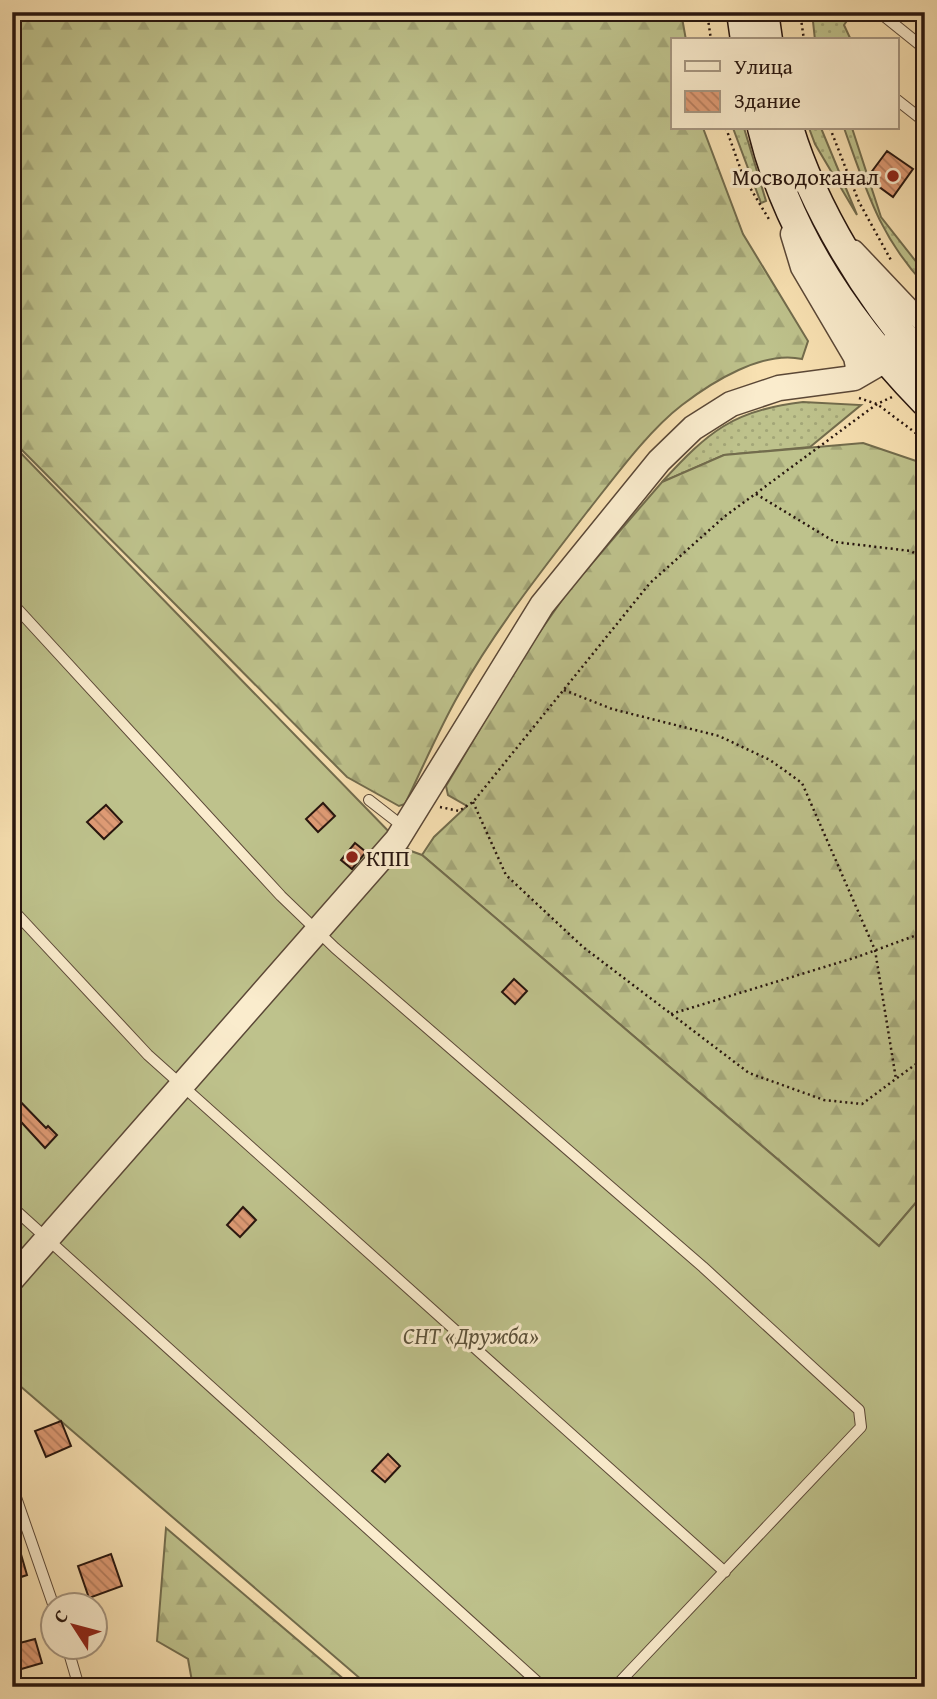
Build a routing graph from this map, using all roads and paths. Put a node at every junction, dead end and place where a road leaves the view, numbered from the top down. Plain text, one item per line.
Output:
1 (707, 12) edge
2 (741, 12) edge
3 (764, 12) edge
4 (800, 12) edge
5 (879, 12) edge
6 (711, 38) edge
7 (745, 38) edge
8 (768, 38) edge
9 (804, 38) edge
10 (925, 48) edge
11 (898, 101) edge
12 (925, 122) edge
13 (727, 130) edge
14 (763, 130) edge
15 (790, 130) edge
16 (831, 130) edge
17 (778, 184) junction
18 (776, 231) dead end
19 (836, 232) junction
20 (892, 262) dead end
21 (880, 307) junction
22 (925, 325) edge
23 (885, 360) junction
24 (925, 362) edge
25 (925, 376) edge
26 (853, 387) junction
27 (925, 402) edge
28 (877, 404) junction
29 (925, 440) edge
30 (756, 494) junction
31 (925, 560) edge
32 (12, 603) edge
33 (564, 690) junction
34 (369, 800) dead end
35 (473, 802) junction
36 (433, 804) dead end
37 (405, 829) junction
38 (12, 909) edge
39 (317, 930) junction
40 (925, 932) edge
41 (875, 950) junction
42 (671, 1014) junction
43 (925, 1054) edge
44 (896, 1079) junction
45 (183, 1084) junction
46 (12, 1207) edge
47 (48, 1241) junction
48 (12, 1279) edge
49 (12, 1486) edge
50 (725, 1572) junction
51 (48, 1590) edge
52 (71, 1660) edge
53 (79, 1687) edge
54 (543, 1687) edge
55 (615, 1687) edge

1 - 6 path
2 - 7 main road
3 - 8 main road
4 - 9 path
5 - 10 lane
11 - 12 lane
13 - 18 path
14 - 17 main road
15 - 19 main road
16 - 20 path
17 - 23 main road
17 - 26 street
19 - 21 main road
19 - 22 street
21 - 23 street
21 - 24 main road
23 - 25 street
23 - 26 street
23 - 27 main road
26 - 28 path
26 - 37 street
28 - 29 path
28 - 30 path
30 - 31 path
30 - 33 path
32 - 39 lane
33 - 35 path
33 - 41 path
34 - 37 lane
35 - 36 path
35 - 42 path
37 - 39 street
38 - 45 lane
39 - 45 street
39 - 50 lane
40 - 41 path
41 - 42 path
41 - 44 path
42 - 44 path
43 - 44 path
45 - 47 street
45 - 50 lane
46 - 47 lane
47 - 48 street
47 - 54 lane
49 - 51 lane
50 - 55 lane
52 - 53 lane

